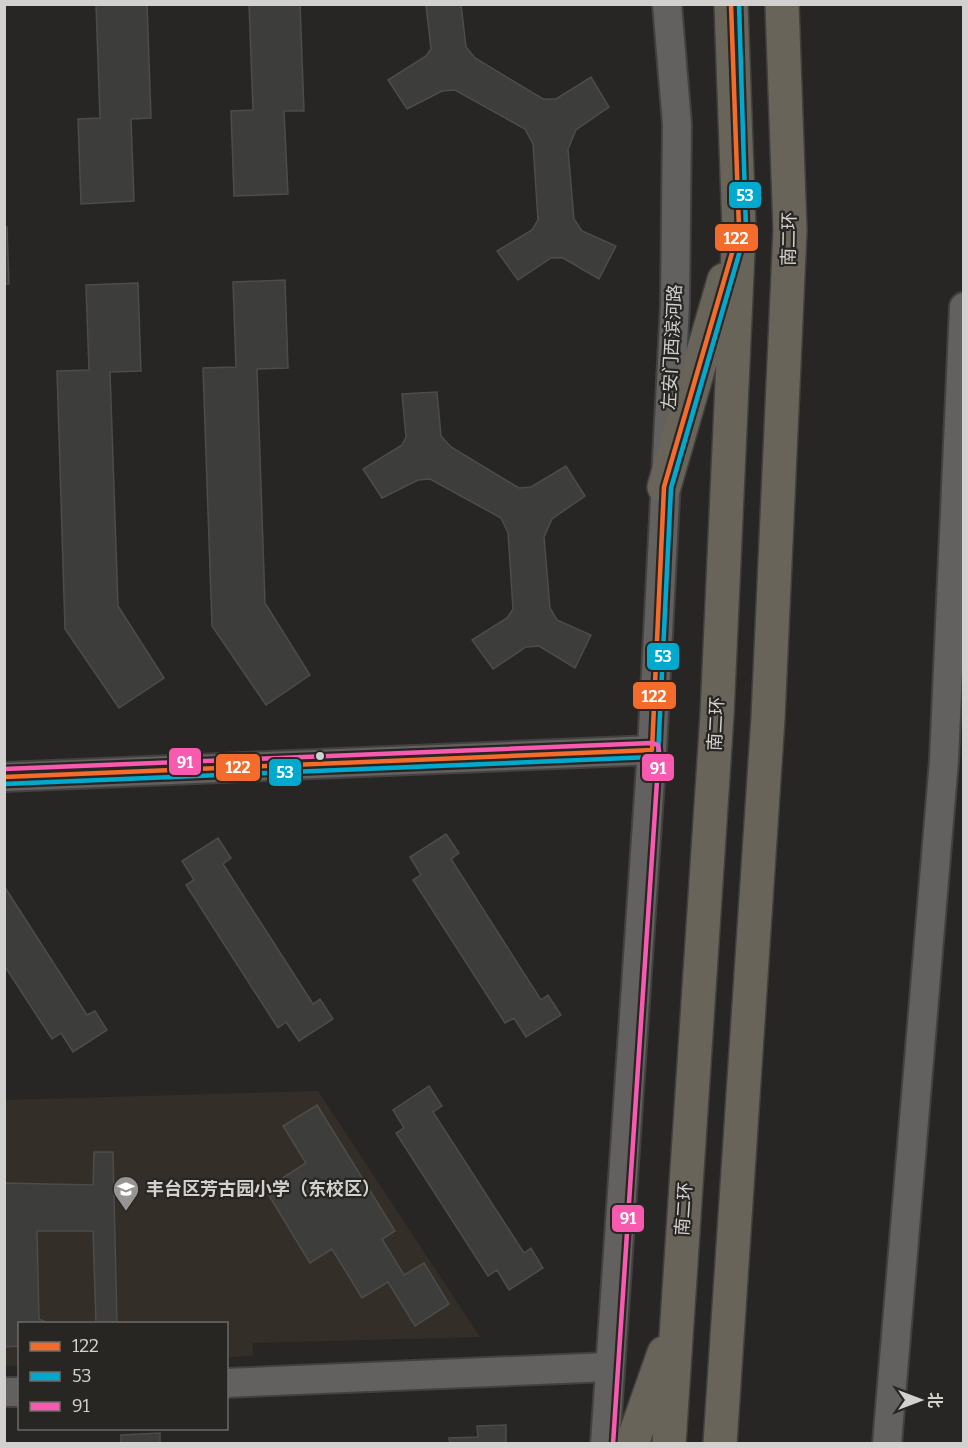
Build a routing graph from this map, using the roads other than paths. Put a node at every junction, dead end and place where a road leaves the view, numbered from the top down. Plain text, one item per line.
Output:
1 (667, 4) edge
2 (731, 4) edge
3 (782, 4) edge
4 (739, 229) junction
5 (963, 307) edge
6 (664, 487) junction
7 (652, 750) junction
8 (4, 777) edge
9 (678, 1314) junction
10 (609, 1367) junction
11 (228, 1383) edge
12 (605, 1443) edge
13 (632, 1443) edge
14 (669, 1443) edge
15 (720, 1443) edge
16 (887, 1443) edge

1 - 6 street, 左安门西滨河路
2 - 4 highway, 南二环
3 - 15 highway, 南二环
4 - 6 highway
4 - 9 highway, 南二环
5 - 16 street
6 - 7 street, 左安门西滨河路
7 - 8 street
7 - 10 street, 左安门西滨河路
9 - 13 highway
9 - 14 highway, 南二环
10 - 11 street
10 - 12 street, 左安门西滨河路

